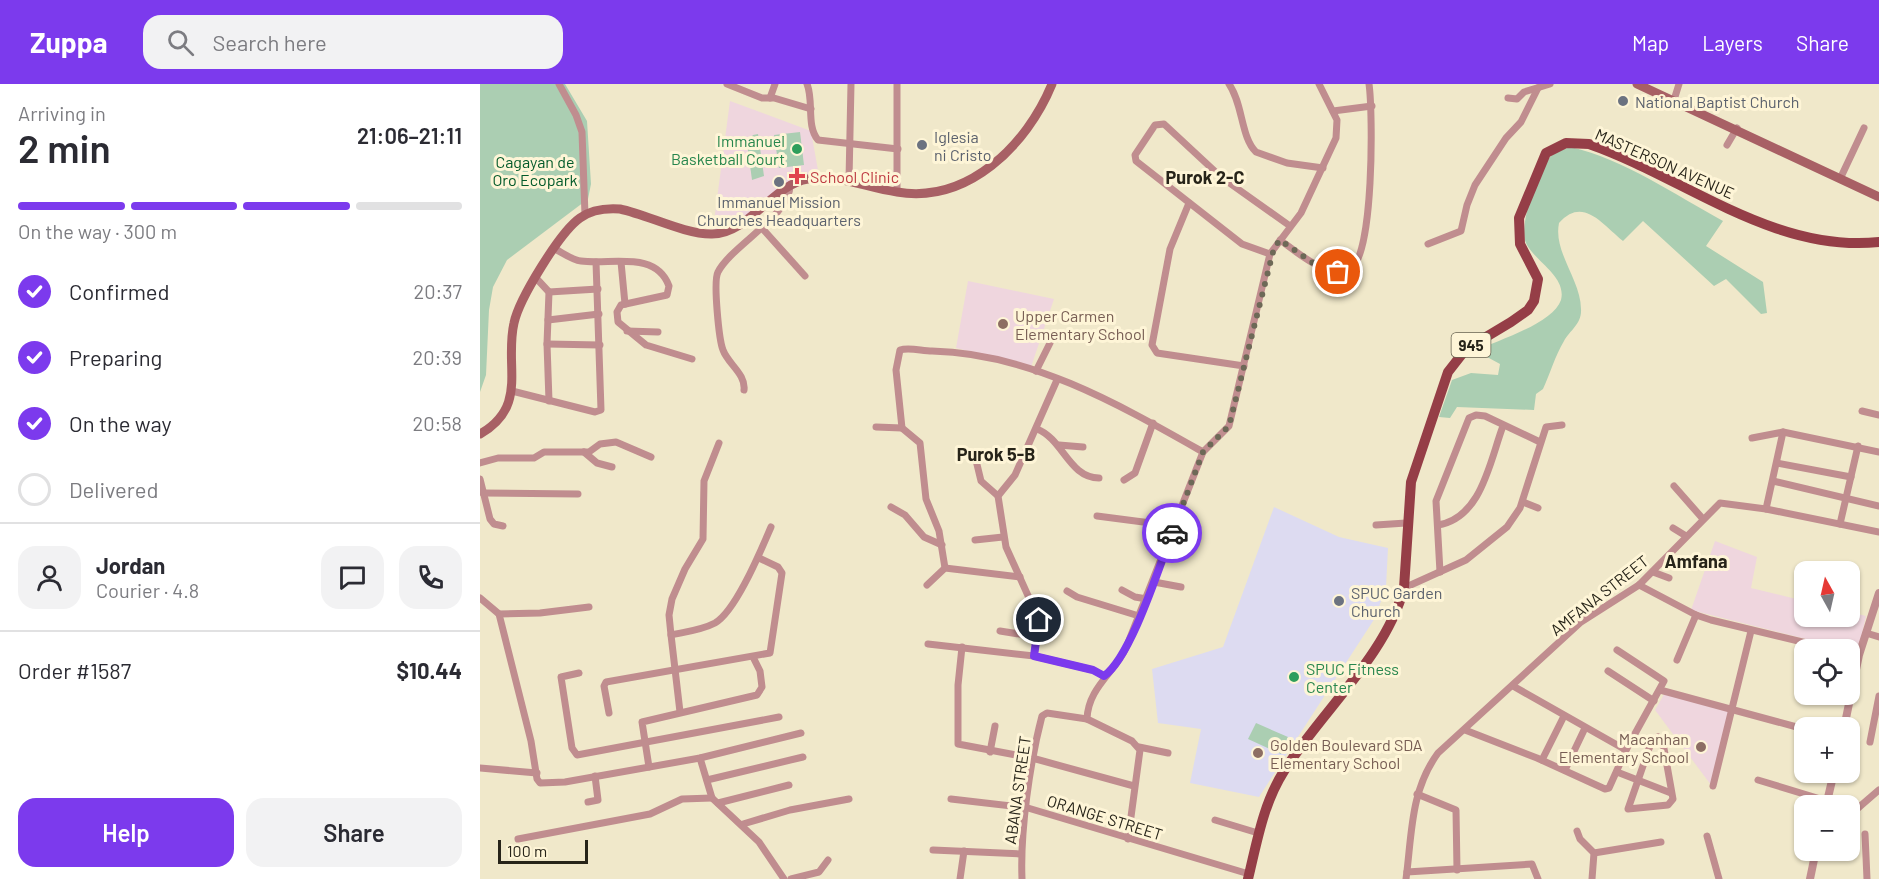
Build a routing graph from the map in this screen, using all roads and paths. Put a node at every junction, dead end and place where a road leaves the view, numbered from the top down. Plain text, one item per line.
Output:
1 (559, 84) edge
2 (727, 84) edge
3 (775, 84) edge
4 (807, 84) edge
5 (851, 84) edge
6 (897, 84) edge
7 (1052, 84) edge
8 (1229, 84) edge
9 (1318, 84) edge
10 (1369, 84) edge
11 (1550, 84) edge
12 (1637, 84) edge
13 (1679, 84) edge
14 (1538, 88) junction
15 (770, 98) junction
16 (1508, 98) dead end
17 (1674, 100) junction
18 (1372, 106) junction
19 (811, 109) junction
20 (1332, 111) junction
21 (1737, 128) junction
22 (1864, 128) dead end
23 (851, 145) junction
24 (1727, 145) dead end
25 (898, 149) junction
26 (1323, 168) junction
27 (1840, 179) junction
28 (849, 180) junction
29 (790, 184) junction
30 (897, 192) junction
31 (1879, 197) edge
32 (1189, 203) junction
33 (585, 215) junction
34 (1290, 226) junction
35 (761, 227) junction
36 (1280, 240) junction
37 (1879, 242) edge
38 (1428, 244) dead end
39 (555, 249) junction
40 (1270, 254) junction
41 (596, 262) junction
42 (621, 262) junction
43 (805, 276) dead end
44 (536, 278) junction
45 (598, 290) junction
46 (549, 292) junction
47 (625, 304) junction
48 (599, 314) junction
49 (548, 320) junction
50 (627, 331) junction
51 (658, 332) dead end
52 (1050, 343) dead end
53 (547, 344) junction
54 (600, 345) junction
55 (692, 359) dead end
56 (1244, 366) junction
57 (1036, 372) junction
58 (1057, 380) junction
59 (744, 390) dead end
60 (512, 391) junction
61 (549, 401) junction
62 (1862, 411) dead end
63 (1879, 415) edge
64 (1153, 423) junction
65 (1562, 425) dead end
66 (1503, 426) junction
67 (876, 427) dead end
68 (902, 428) junction
69 (1037, 429) junction
70 (1783, 432) junction
71 (480, 434) edge
72 (1752, 438) dead end
73 (1540, 442) junction
74 (719, 443) dead end
75 (1059, 445) junction
76 (1858, 446) junction
77 (1083, 447) dead end
78 (974, 452) dead end
79 (1203, 452) junction
80 (1879, 452) edge
81 (584, 453) junction
82 (651, 457) dead end
83 (480, 463) edge
84 (1777, 463) junction
85 (612, 467) dead end
86 (1851, 477) junction
87 (1099, 478) dead end
88 (480, 479) edge
89 (1124, 480) dead end
90 (1773, 481) junction
91 (1674, 486) dead end
92 (483, 493) junction
93 (578, 494) dead end
94 (998, 495) junction
95 (1846, 498) junction
96 (1523, 502) junction
97 (1879, 506) edge
98 (891, 507) dead end
99 (1538, 508) dead end
100 (1766, 509) junction
101 (1097, 516) dead end
102 (1703, 519) junction
103 (1406, 523) junction
104 (1376, 525) dead end
105 (1438, 525) junction
106 (1840, 525) junction
107 (503, 526) dead end
108 (1174, 526) junction
109 (771, 527) dead end
110 (1673, 528) dead end
111 (1879, 532) edge
112 (1686, 536) junction
113 (1003, 537) junction
114 (975, 540) dead end
115 (942, 545) junction
116 (759, 558) junction
117 (945, 568) junction
118 (1440, 572) junction
119 (1653, 572) junction
120 (1020, 577) junction
121 (1669, 578) dead end
122 (1154, 582) junction
123 (927, 585) dead end
124 (1640, 585) junction
125 (1181, 587) dead end
126 (1404, 588) junction
127 (1122, 590) dead end
128 (1067, 591) dead end
129 (480, 598) edge
130 (1147, 598) junction
131 (1878, 598) edge
132 (589, 607) dead end
133 (499, 614) junction
134 (1696, 615) junction
135 (1138, 616) junction
136 (1000, 631) dead end
137 (1751, 631) junction
138 (1866, 633) junction
139 (671, 635) junction
140 (1038, 637) junction
141 (1879, 637) edge
142 (1794, 641) edge
143 (928, 644) dead end
144 (962, 647) junction
145 (1617, 650) dead end
146 (1860, 652) edge
147 (1034, 656) junction
148 (753, 657) junction
149 (1677, 660) dead end
150 (674, 670) junction
151 (1608, 671) dead end
152 (579, 673) dead end
153 (1104, 676) junction
154 (1513, 686) junction
155 (1660, 690) junction
156 (1879, 696) edge
157 (1654, 701) junction
158 (1732, 708) junction
159 (680, 712) junction
160 (609, 713) dead end
161 (1564, 716) junction
162 (779, 717) dead end
163 (1087, 719) junction
164 (995, 726) dead end
165 (1794, 726) edge
166 (1585, 728) junction
167 (1465, 730) junction
168 (801, 733) dead end
169 (1870, 742) dead end
170 (645, 744) junction
171 (1139, 747) junction
172 (1626, 750) junction
173 (990, 752) junction
174 (1168, 753) dead end
175 (803, 757) dead end
176 (700, 758) junction
177 (1032, 758) junction
178 (1542, 760) junction
179 (649, 767) junction
180 (480, 768) edge
181 (1565, 770) junction
182 (1617, 772) junction
183 (537, 773) junction
184 (595, 776) junction
185 (707, 780) junction
186 (1637, 780) junction
187 (1758, 780) dead end
188 (789, 785) dead end
189 (1134, 786) junction
190 (1713, 786) dead end
191 (1879, 790) edge
192 (1671, 793) junction
193 (1418, 794) junction
194 (1803, 795) edge
195 (849, 799) dead end
196 (951, 799) dead end
197 (715, 801) junction
198 (588, 802) dead end
199 (1860, 806) edge
200 (1028, 808) junction
201 (1215, 820) dead end
202 (742, 824) junction
203 (1577, 831) dead end
204 (1258, 833) junction
205 (1865, 834) dead end
206 (1707, 836) dead end
207 (518, 839) dead end
208 (1128, 839) junction
209 (1661, 842) dead end
210 (933, 850) dead end
211 (964, 851) junction
212 (1594, 853) junction
213 (1021, 854) junction
214 (828, 860) dead end
215 (1814, 861) edge
216 (1457, 870) junction
217 (1249, 876) edge
218 (1407, 876) edge
219 (784, 879) edge
220 (791, 879) edge
221 (960, 879) edge
222 (1022, 879) edge
223 (1538, 879) edge
224 (1592, 879) edge
225 (1719, 879) edge
226 (1810, 879) edge
227 (1867, 879) edge

1 - 33 street
2 - 15 street
3 - 15 street
4 - 19 street
5 - 23 street
6 - 25 street
7 - 30 main road
8 - 26 street
9 - 20 street
10 - 18 street
11 - 14 street
12 - 17 main road
13 - 17 street
14 - 16 street
14 - 38 street
15 - 19 street
17 - 21 main road
18 - 20 street
18 - 36 street
19 - 23 street
20 - 26 street
21 - 24 street
21 - 27 main road
22 - 27 street
23 - 25 street
23 - 28 street
25 - 30 street
26 - 34 street
27 - 31 main road
28 - 29 main road
28 - 30 main road
29 - 33 main road
29 - 35 street
32 - 34 street
32 - 40 street
32 - 56 street
33 - 39 main road
34 - 36 street
35 - 43 street
35 - 59 street
36 - 40 street
37 - 103 main road, MASTERSON AVENUE / 945
39 - 41 street
39 - 44 main road
40 - 56 street
41 - 42 street
41 - 45 street
42 - 47 street
42 - 47 street
44 - 46 street
44 - 60 main road
45 - 46 street
45 - 48 street
46 - 49 street
47 - 50 street
48 - 49 street
48 - 54 street
49 - 53 street
50 - 51 street
50 - 55 street
52 - 57 street
53 - 54 street
53 - 61 street
54 - 61 street
56 - 79 street
57 - 58 street
57 - 68 street
58 - 64 street
58 - 69 street
60 - 61 street
60 - 71 main road
62 - 63 street
64 - 79 street
64 - 89 street
65 - 73 street
66 - 73 street
66 - 105 street
66 - 105 street
67 - 68 street
68 - 115 street
69 - 75 street
69 - 94 street
70 - 72 street
70 - 76 street
70 - 84 street
73 - 96 street
74 - 139 street
75 - 77 street
75 - 87 street
76 - 80 street
76 - 86 street
78 - 94 street
79 - 108 street
81 - 82 street
81 - 83 street
81 - 85 street
84 - 86 street
84 - 90 street
86 - 95 street
88 - 92 street
90 - 95 street
90 - 100 street
91 - 102 street
92 - 93 street
92 - 107 street
94 - 113 street
95 - 97 street
95 - 106 street
96 - 99 street
96 - 118 street
98 - 115 street
100 - 102 street, AMFANA STREET
100 - 106 street
101 - 108 street
102 - 112 street, AMFANA STREET
103 - 104 street
103 - 126 main road, MASTERSON AVENUE / 945
105 - 118 street
106 - 111 street
108 - 122 street
109 - 116 street
110 - 112 street
112 - 119 street, AMFANA STREET
113 - 114 street
113 - 120 street
115 - 117 street
116 - 139 street
116 - 148 street
117 - 120 street
117 - 123 street
118 - 126 street
119 - 121 street
119 - 124 street, AMFANA STREET
120 - 140 street
122 - 125 street
122 - 130 street
124 - 134 street
124 - 154 street, AMFANA STREET
126 - 204 main road, MASTERSON AVENUE / 945
127 - 130 street
128 - 135 street
129 - 133 street
130 - 135 street
131 - 138 street
132 - 133 street
133 - 183 street
134 - 137 street
134 - 149 street
135 - 153 street
136 - 140 street
137 - 142 street
137 - 158 street
138 - 141 street
138 - 146 street
139 - 150 street
140 - 147 street
143 - 144 street
144 - 147 street
144 - 173 street
145 - 155 street
147 - 153 street
148 - 150 street
148 - 159 street
150 - 159 street
150 - 160 street
151 - 157 street
152 - 170 street
153 - 163 street
154 - 161 street
154 - 167 street, AMFANA STREET
155 - 157 street
155 - 158 street
156 - 169 street
157 - 172 street
158 - 165 street
158 - 190 street
159 - 170 street
161 - 166 street
161 - 178 street
162 - 170 street
163 - 171 street
163 - 177 street, ABANA STREET
164 - 173 street
166 - 172 street
166 - 181 street
167 - 178 street
167 - 193 street, AMFANA STREET
168 - 176 street
170 - 179 street
171 - 174 street
171 - 189 street
172 - 182 street
173 - 177 street
175 - 185 street
176 - 179 street
176 - 185 street
177 - 189 street
177 - 200 street, ABANA STREET
178 - 181 street
179 - 184 street
180 - 183 street
181 - 182 street
182 - 186 street
183 - 184 street
184 - 198 street
185 - 197 street
186 - 192 street
186 - 192 street
186 - 192 street
187 - 194 street
188 - 197 street
189 - 208 street
191 - 199 street
193 - 216 street
193 - 218 street, AMFANA STREET
195 - 202 street
196 - 200 street, ORANGE STREET
197 - 202 street
197 - 207 street
200 - 208 street, ORANGE STREET
200 - 213 street, ABANA STREET
201 - 204 street
202 - 219 street
203 - 212 street
204 - 217 main road, MASTERSON AVENUE / 945
205 - 227 street
206 - 225 street
208 - 217 street, ORANGE STREET
209 - 212 street
210 - 211 street
211 - 213 street
211 - 221 street
212 - 224 street
213 - 222 street, ABANA STREET
214 - 220 street
215 - 226 street
216 - 218 street
216 - 223 street

